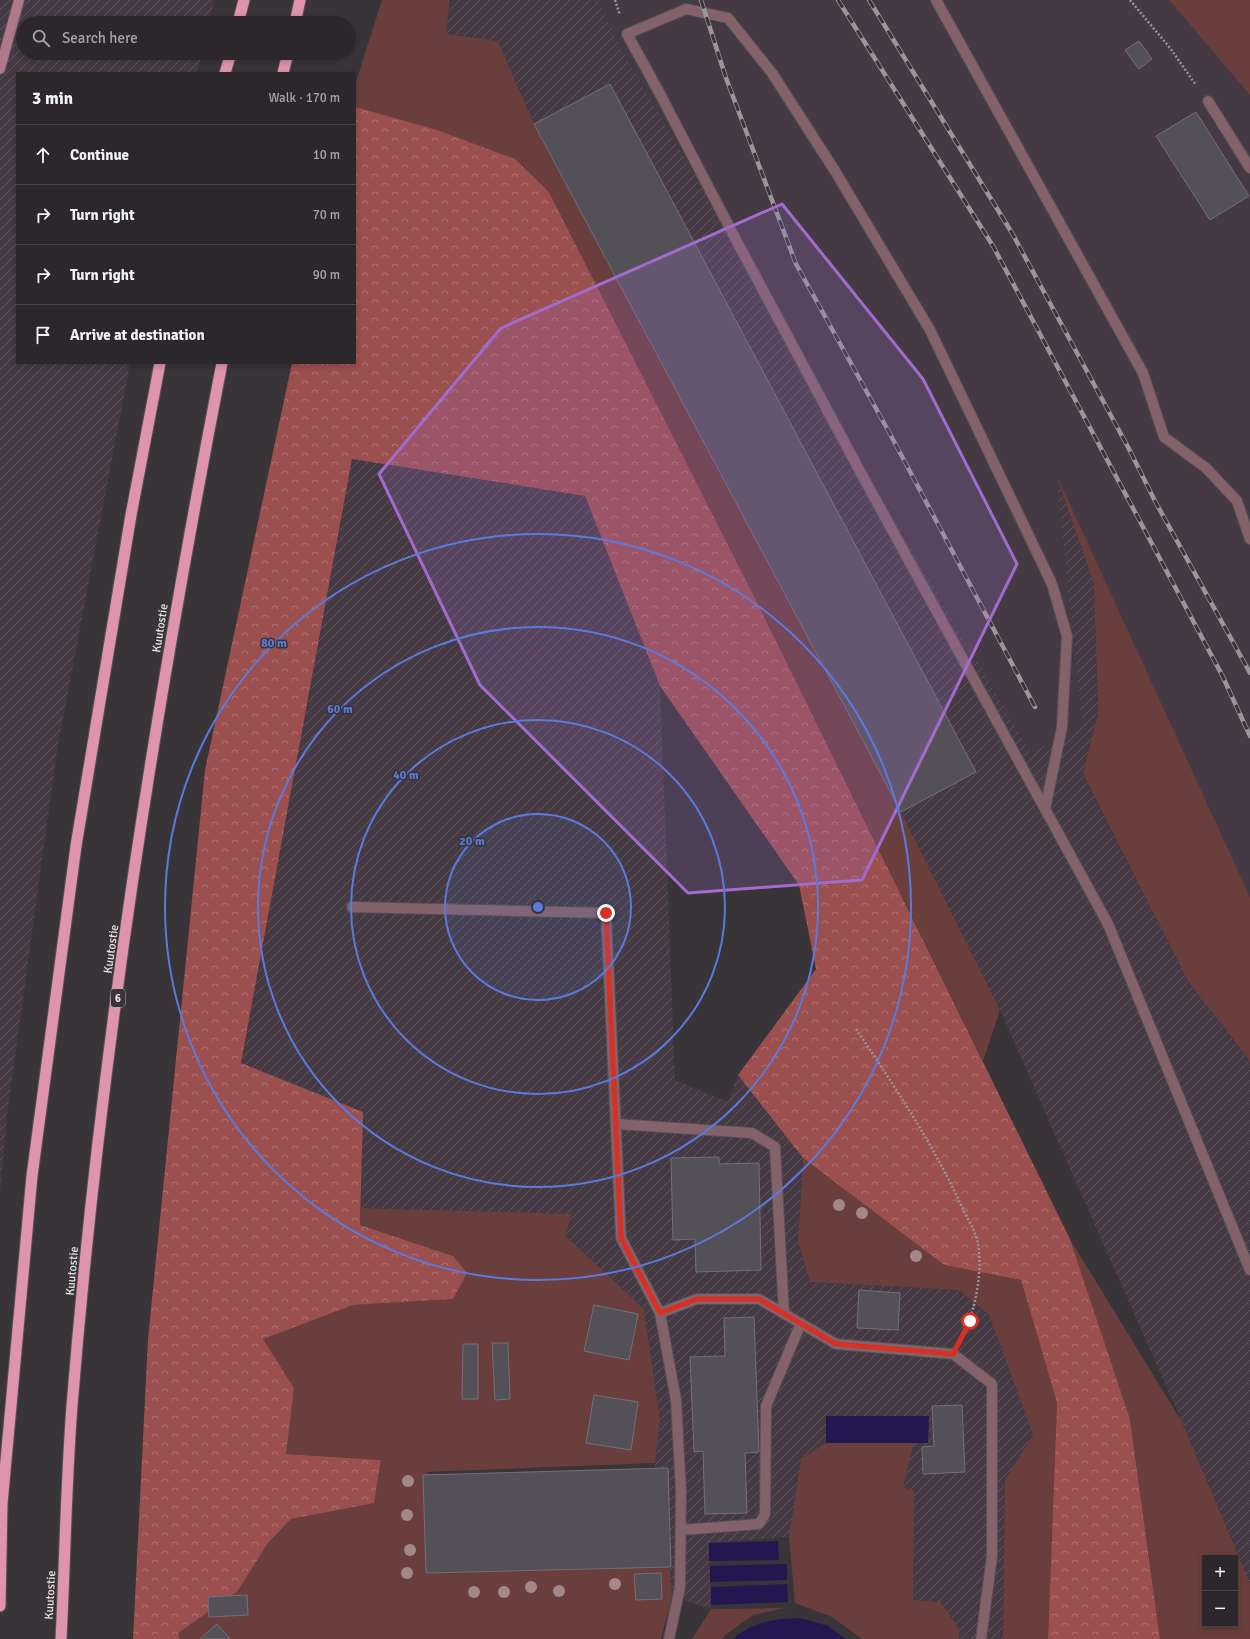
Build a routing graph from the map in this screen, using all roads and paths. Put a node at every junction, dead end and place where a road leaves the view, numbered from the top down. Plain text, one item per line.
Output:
1 (19, 0) edge
2 (244, 0) edge
3 (300, 0) edge
4 (936, 0) edge
5 (1130, 0) edge
6 (240, 16) edge
7 (297, 16) edge
8 (229, 60) edge
9 (286, 60) edge
10 (0, 69) edge
11 (226, 72) edge
12 (283, 72) edge
13 (1208, 101) joint
14 (1250, 168) edge
15 (160, 364) edge
16 (222, 364) edge
17 (1250, 539) edge
18 (1045, 809) junction
19 (352, 907) dead end
20 (856, 1029) dead end
21 (616, 1124) junction
22 (1250, 1270) edge
23 (660, 1313) junction
24 (784, 1314) junction
25 (801, 1323) junction
26 (953, 1354) junction
27 (681, 1530) junction
28 (0, 1606) edge
29 (61, 1639) edge
30 (669, 1639) edge
31 (981, 1639) edge

1 - 10 main road
2 - 6 highway
3 - 7 highway
4 - 17 lane
5 - 13 path
8 - 11 highway
9 - 12 highway
13 - 14 lane
15 - 28 highway
16 - 29 highway, Kuutostie / 6
18 - 18 lane
18 - 22 lane
19 - 21 lane
20 - 26 path
21 - 23 lane
21 - 24 lane
23 - 24 lane
23 - 27 lane
24 - 25 lane
25 - 26 lane
25 - 27 lane
26 - 31 lane
27 - 30 lane

